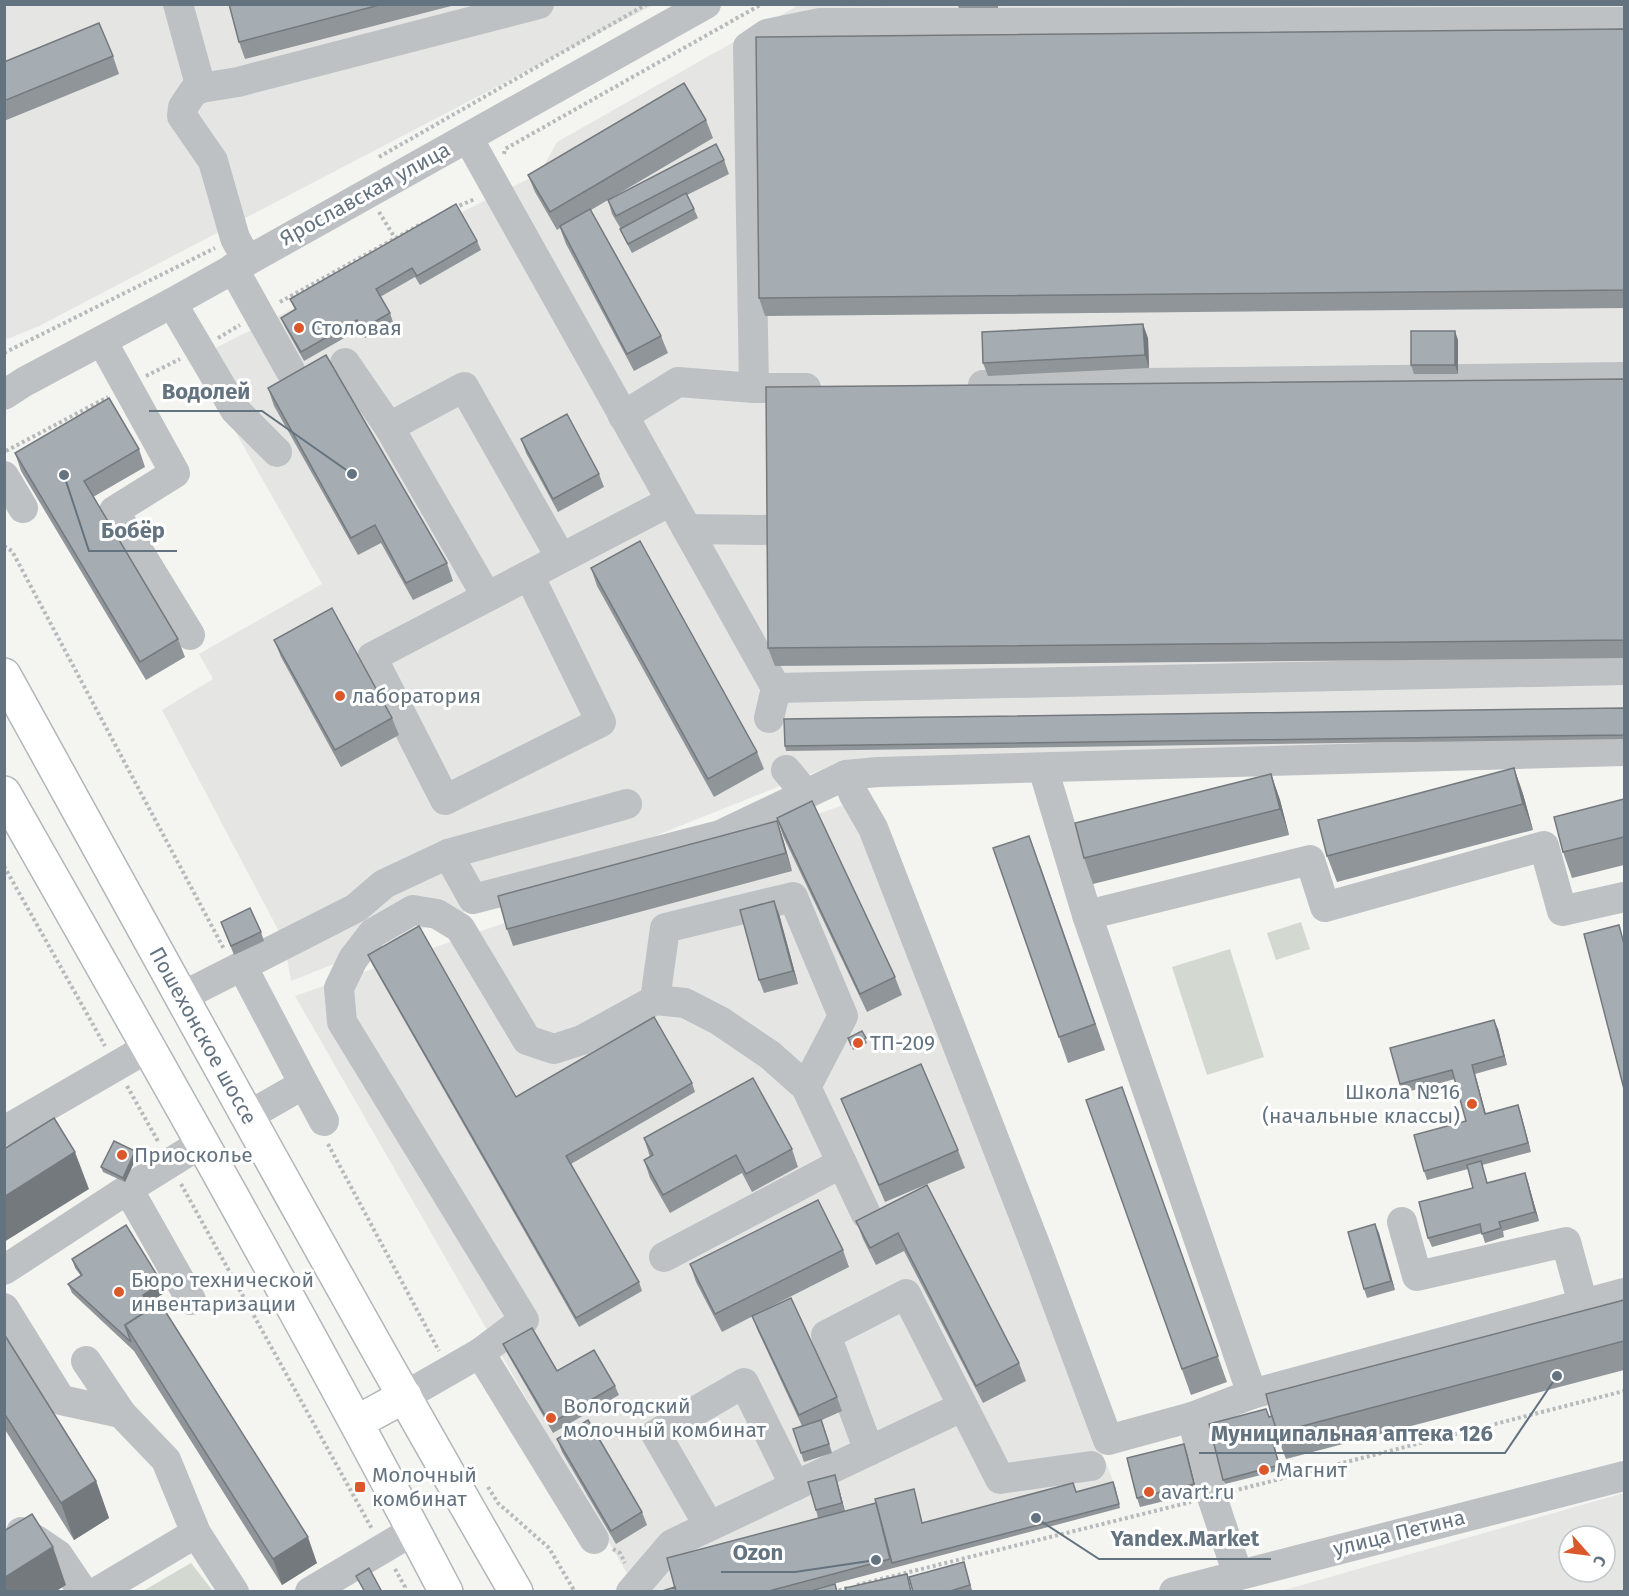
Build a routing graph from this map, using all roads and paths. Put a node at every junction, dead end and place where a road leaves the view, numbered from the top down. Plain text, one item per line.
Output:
1 (178, 4) edge
2 (706, 4) edge
3 (762, 4) edge
4 (538, 5) edge
5 (655, 12) edge
6 (1351, 14) edge
7 (1624, 22) edge
8 (201, 88) junction
9 (468, 138) junction
10 (376, 158) dead end
11 (495, 186) junction
12 (446, 212) edge
13 (426, 222) edge
14 (239, 256) junction
15 (172, 303) junction
16 (259, 314) junction
17 (102, 341) junction
18 (200, 349) junction
19 (4, 353) edge
20 (345, 363) dead end
21 (290, 370) dead end
22 (1624, 376) edge
23 (957, 386) edge
24 (127, 387) junction
25 (838, 387) edge
26 (11, 388) edge
27 (754, 388) junction
28 (623, 416) junction
29 (389, 427) junction
30 (4, 452) edge
31 (277, 452) dead end
32 (4, 476) edge
33 (670, 501) junction
34 (23, 508) dead end
35 (687, 529) junction
36 (774, 530) edge
37 (561, 558) junction
38 (529, 575) junction
39 (487, 597) junction
40 (190, 635) dead end
41 (1624, 670) edge
42 (4, 675) edge
43 (776, 688) junction
44 (769, 718) dead end
45 (1624, 751) edge
46 (1043, 768) junction
47 (786, 770) dead end
48 (846, 775) junction
49 (4, 793) edge
50 (806, 794) junction
51 (627, 804) dead end
52 (448, 854) junction
53 (4, 866) edge
54 (1624, 897) edge
55 (1087, 915) junction
56 (242, 966) junction
57 (181, 997) junction
58 (654, 1000) junction
59 (148, 1047) junction
60 (116, 1066) junction
61 (303, 1084) junction
62 (821, 1101) junction
63 (248, 1116) junction
64 (324, 1121) dead end
65 (4, 1131) edge
66 (202, 1143) junction
67 (170, 1163) junction
68 (842, 1163) junction
69 (128, 1189) junction
70 (866, 1214) edge
71 (1402, 1222) dead end
72 (664, 1257) dead end
73 (4, 1270) edge
74 (1624, 1293) edge
75 (191, 1300) dead end
76 (1583, 1304) junction
77 (4, 1308) edge
78 (480, 1353) junction
79 (86, 1361) dead end
80 (405, 1395) junction
81 (1252, 1395) junction
82 (962, 1407) junction
83 (121, 1413) junction
84 (1192, 1417) junction
85 (357, 1422) junction
86 (869, 1451) junction
87 (1091, 1466) dead end
88 (1624, 1476) edge
89 (486, 1484) dead end
90 (795, 1486) junction
91 (7, 1526) edge
92 (709, 1526) junction
93 (414, 1530) junction
94 (196, 1533) junction
95 (594, 1539) joint
96 (383, 1548) junction
97 (1238, 1575) junction
98 (319, 1589) edge
99 (633, 1589) edge
100 (83, 1592) edge
101 (97, 1592) edge
102 (234, 1592) edge
103 (404, 1592) edge
104 (446, 1592) edge
105 (516, 1592) edge
106 (575, 1592) edge
107 (1174, 1592) edge

1 - 8 street
2 - 5 street, Ярославская улица
3 - 11 path
4 - 8 street
5 - 9 street, Ярославская улица
5 - 10 path
6 - 7 street
6 - 27 street
8 - 14 street
9 - 11 street
9 - 14 street, Ярославская улица
11 - 12 path
11 - 28 street
13 - 16 path
14 - 15 street, Ярославская улица
14 - 16 street
14 - 19 path
15 - 17 street, Ярославская улица
15 - 18 street
16 - 18 path
16 - 21 street
17 - 24 street
17 - 26 street, Ярославская улица
18 - 24 path
18 - 31 street
20 - 29 street
22 - 23 street
24 - 30 path
24 - 40 street
25 - 27 street
27 - 28 street
28 - 33 street
29 - 37 street
29 - 39 street
32 - 34 street
33 - 35 street
33 - 37 street
35 - 36 street
35 - 43 street
37 - 38 street
38 - 39 street
38 - 39 street
41 - 43 street
42 - 57 main road, Пошехонское шоссе
43 - 44 street
45 - 46 street
46 - 48 street
46 - 55 street
47 - 50 street
48 - 50 street
48 - 84 street
49 - 59 main road
50 - 52 street
51 - 52 street
52 - 56 street
53 - 60 path
54 - 55 street
55 - 81 street
56 - 57 street
56 - 61 street
57 - 63 main road, Пошехонское шоссе
58 - 62 street
58 - 62 street
58 - 78 street
59 - 60 street
59 - 66 main road
60 - 65 street
60 - 67 path
61 - 63 street
61 - 64 street
62 - 68 street
63 - 80 main road, Пошехонское шоссе
66 - 67 street
66 - 85 main road
67 - 69 street
67 - 96 path
68 - 70 street
68 - 72 street
69 - 73 street
69 - 75 street
71 - 76 street
74 - 76 street
76 - 81 street
77 - 83 street
78 - 80 street
78 - 95 street
79 - 83 street
80 - 85 main road
80 - 105 main road, Пошехонское шоссе
81 - 84 street
82 - 86 street
82 - 86 street
82 - 87 street
83 - 94 street
84 - 97 street
85 - 93 main road
86 - 90 street
88 - 97 street, улица Петина
89 - 106 path
90 - 92 street
90 - 92 street
91 - 100 street
92 - 99 street
93 - 96 street
93 - 104 main road
94 - 101 street
94 - 102 street
95 - 99 path
96 - 98 street
96 - 103 path
97 - 107 street, улица Петина

